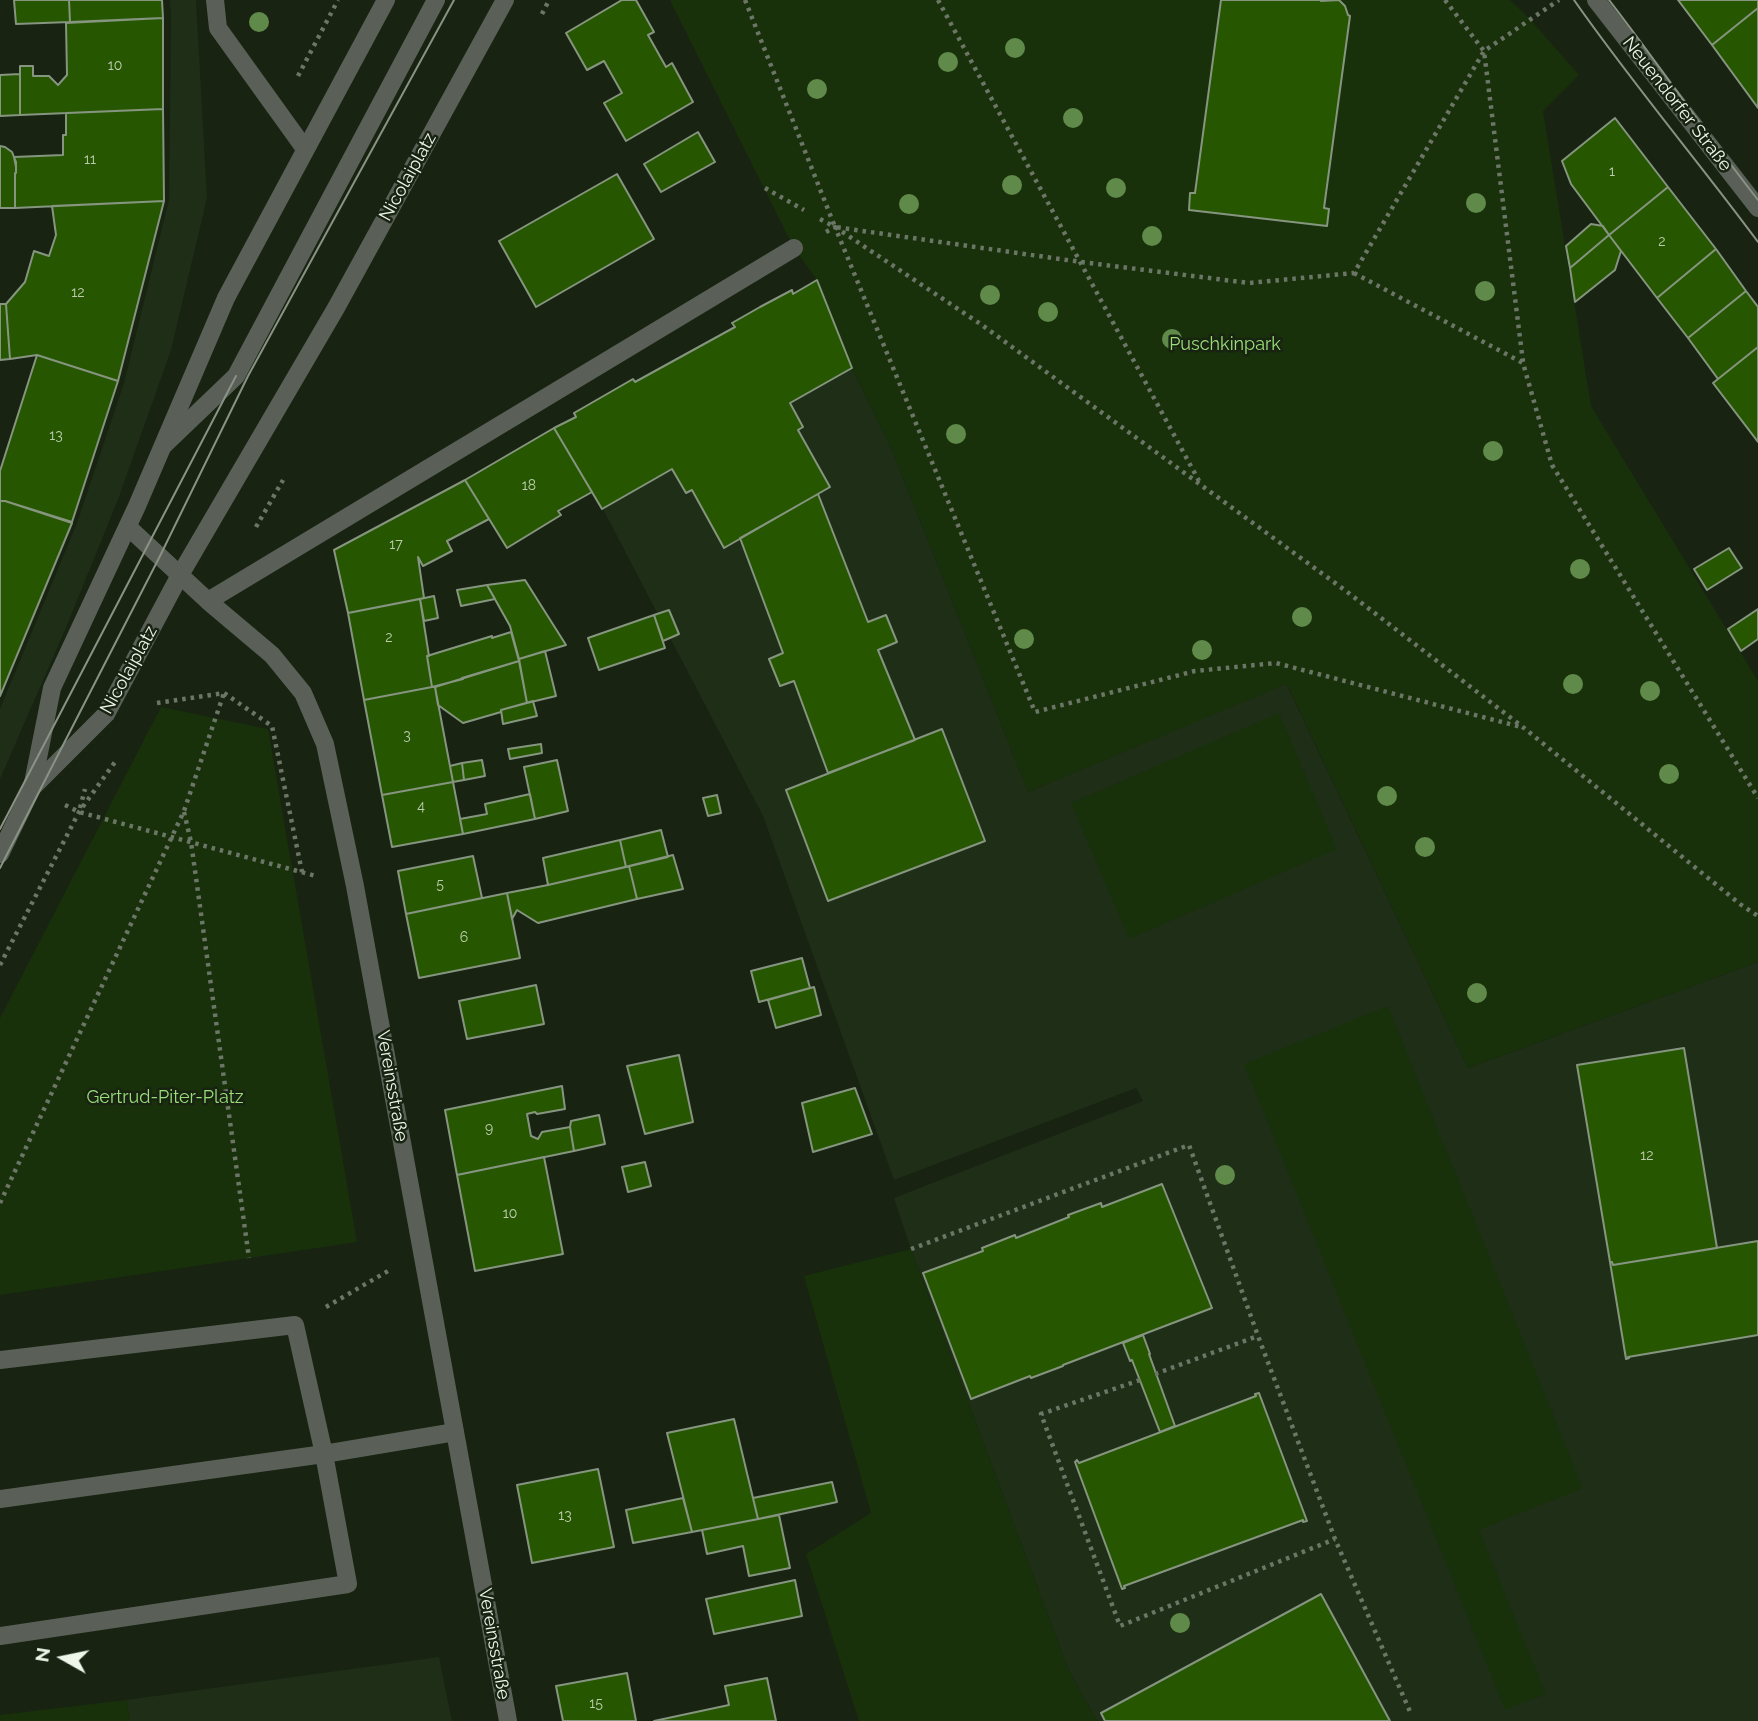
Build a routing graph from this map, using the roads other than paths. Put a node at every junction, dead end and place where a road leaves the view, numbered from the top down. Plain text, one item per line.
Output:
1 (215, 0) edge
2 (386, 0) edge
3 (436, 0) edge
4 (505, 0) edge
5 (1596, 0) edge
6 (306, 149) junction
7 (1758, 208) edge
8 (794, 248) dead end
9 (163, 445) junction
10 (128, 527) junction
11 (180, 575) junction
12 (208, 601) junction
13 (32, 788) junction
14 (0, 854) edge
15 (0, 1360) edge
16 (455, 1432) junction
17 (324, 1454) junction
18 (0, 1499) edge
19 (0, 1636) edge
20 (508, 1721) edge

1 - 6 street
2 - 6 street
3 - 9 street
4 - 11 street, Nicolaiplatz
5 - 7 street, Neuendorfer Straße
6 - 9 street
8 - 12 street
9 - 10 street
10 - 11 street, Vereinsstraße
10 - 13 street
11 - 12 street, Vereinsstraße
11 - 13 street, Nicolaiplatz
12 - 16 street, Vereinsstraße
13 - 14 street
15 - 17 street
16 - 17 street
16 - 20 street, Vereinsstraße
17 - 18 street
17 - 19 street

